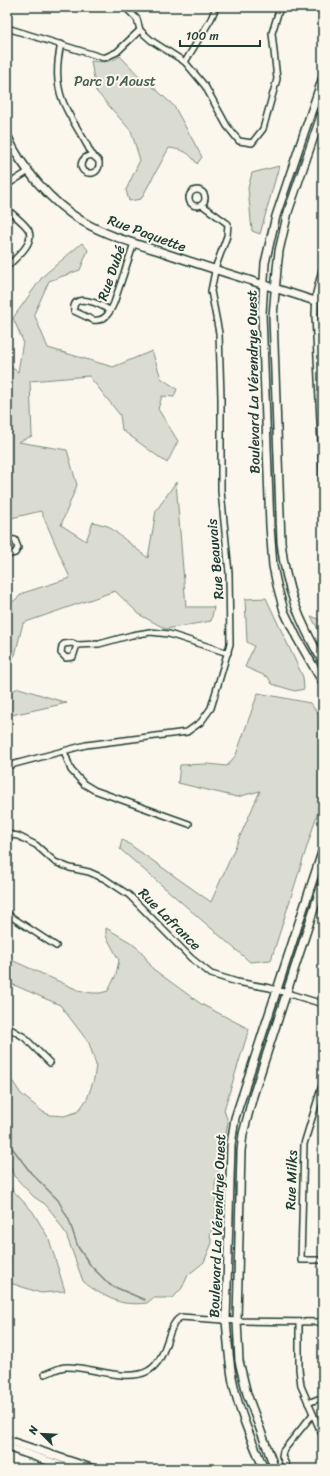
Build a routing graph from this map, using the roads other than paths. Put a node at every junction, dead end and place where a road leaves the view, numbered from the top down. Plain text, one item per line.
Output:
1 (125, 7) edge
2 (216, 7) edge
3 (280, 7) edge
4 (7, 28) edge
5 (140, 30) junction
6 (61, 44) junction
7 (185, 62) junction
8 (323, 77) edge
9 (323, 110) edge
10 (7, 136) edge
11 (92, 155) dead end
12 (29, 171) junction
13 (7, 185) edge
14 (202, 205) dead end
15 (7, 209) edge
16 (134, 243) junction
17 (323, 266) edge
18 (7, 267) edge
19 (215, 270) junction
20 (263, 284) junction
21 (275, 288) junction
22 (315, 300) junction
23 (110, 311) junction
24 (323, 485) edge
25 (7, 539) edge
26 (7, 555) edge
27 (77, 645) dead end
28 (228, 653) junction
29 (323, 662) edge
30 (323, 683) edge
31 (64, 751) junction
32 (7, 766) edge
33 (189, 824) dead end
34 (7, 834) edge
35 (323, 849) edge
36 (323, 881) edge
37 (7, 914) edge
38 (56, 946) dead end
39 (277, 990) junction
40 (286, 992) junction
41 (323, 1004) edge
42 (7, 1027) edge
43 (50, 1063) dead end
44 (323, 1082) edge
45 (323, 1260) edge
46 (226, 1321) junction
47 (237, 1321) junction
48 (299, 1322) junction
49 (323, 1322) edge
50 (45, 1374) dead end
51 (323, 1397) edge
52 (308, 1403) junction
53 (313, 1414) junction
54 (323, 1437) edge
55 (7, 1440) edge
56 (7, 1447) edge
57 (263, 1468) edge
58 (72, 1469) edge
59 (94, 1469) edge
60 (275, 1469) edge
61 (288, 1469) edge

1 - 5 street
2 - 7 street
3 - 7 street
4 - 6 street
5 - 6 street
5 - 7 street
6 - 11 street
8 - 20 main road, Boulevard La Vérendrye Ouest
9 - 21 main road, Boulevard La Vérendrye Ouest
10 - 12 main road, Rue Paquette
12 - 13 street
12 - 16 main road, Rue Paquette
14 - 19 street, Rue Beauvais
15 - 18 street
16 - 19 main road, Rue Paquette
16 - 23 street, Rue Dubé
17 - 22 street
19 - 20 main road, Rue Paquette
19 - 28 street, Rue Beauvais
20 - 21 main road, Rue Paquette
20 - 30 main road, Boulevard La Vérendrye Ouest
21 - 22 main road, Rue Paquette
21 - 29 main road, Boulevard La Vérendrye Ouest
22 - 24 street
23 - 23 street, Rue Dubé
25 - 26 street
27 - 28 street
28 - 31 street, Rue Beauvais
31 - 32 street, Rue Beauvais
31 - 33 street
34 - 39 street, Rue Lafrance
35 - 39 main road, Boulevard La Vérendrye Ouest
36 - 40 main road, Boulevard La Vérendrye Ouest
37 - 38 street
39 - 40 street, Rue Lafrance
39 - 46 main road, Boulevard La Vérendrye Ouest
40 - 41 street, Rue Lafrance
40 - 47 main road, Boulevard La Vérendrye Ouest
42 - 43 street
44 - 45 street, Rue Milks
46 - 47 street
46 - 50 street
46 - 57 main road, Boulevard La Vérendrye Ouest
47 - 48 street
47 - 60 main road, Boulevard La Vérendrye Ouest
48 - 49 street
48 - 52 street
51 - 52 street
52 - 53 street
53 - 54 street
53 - 61 street
55 - 59 main road
56 - 58 main road

